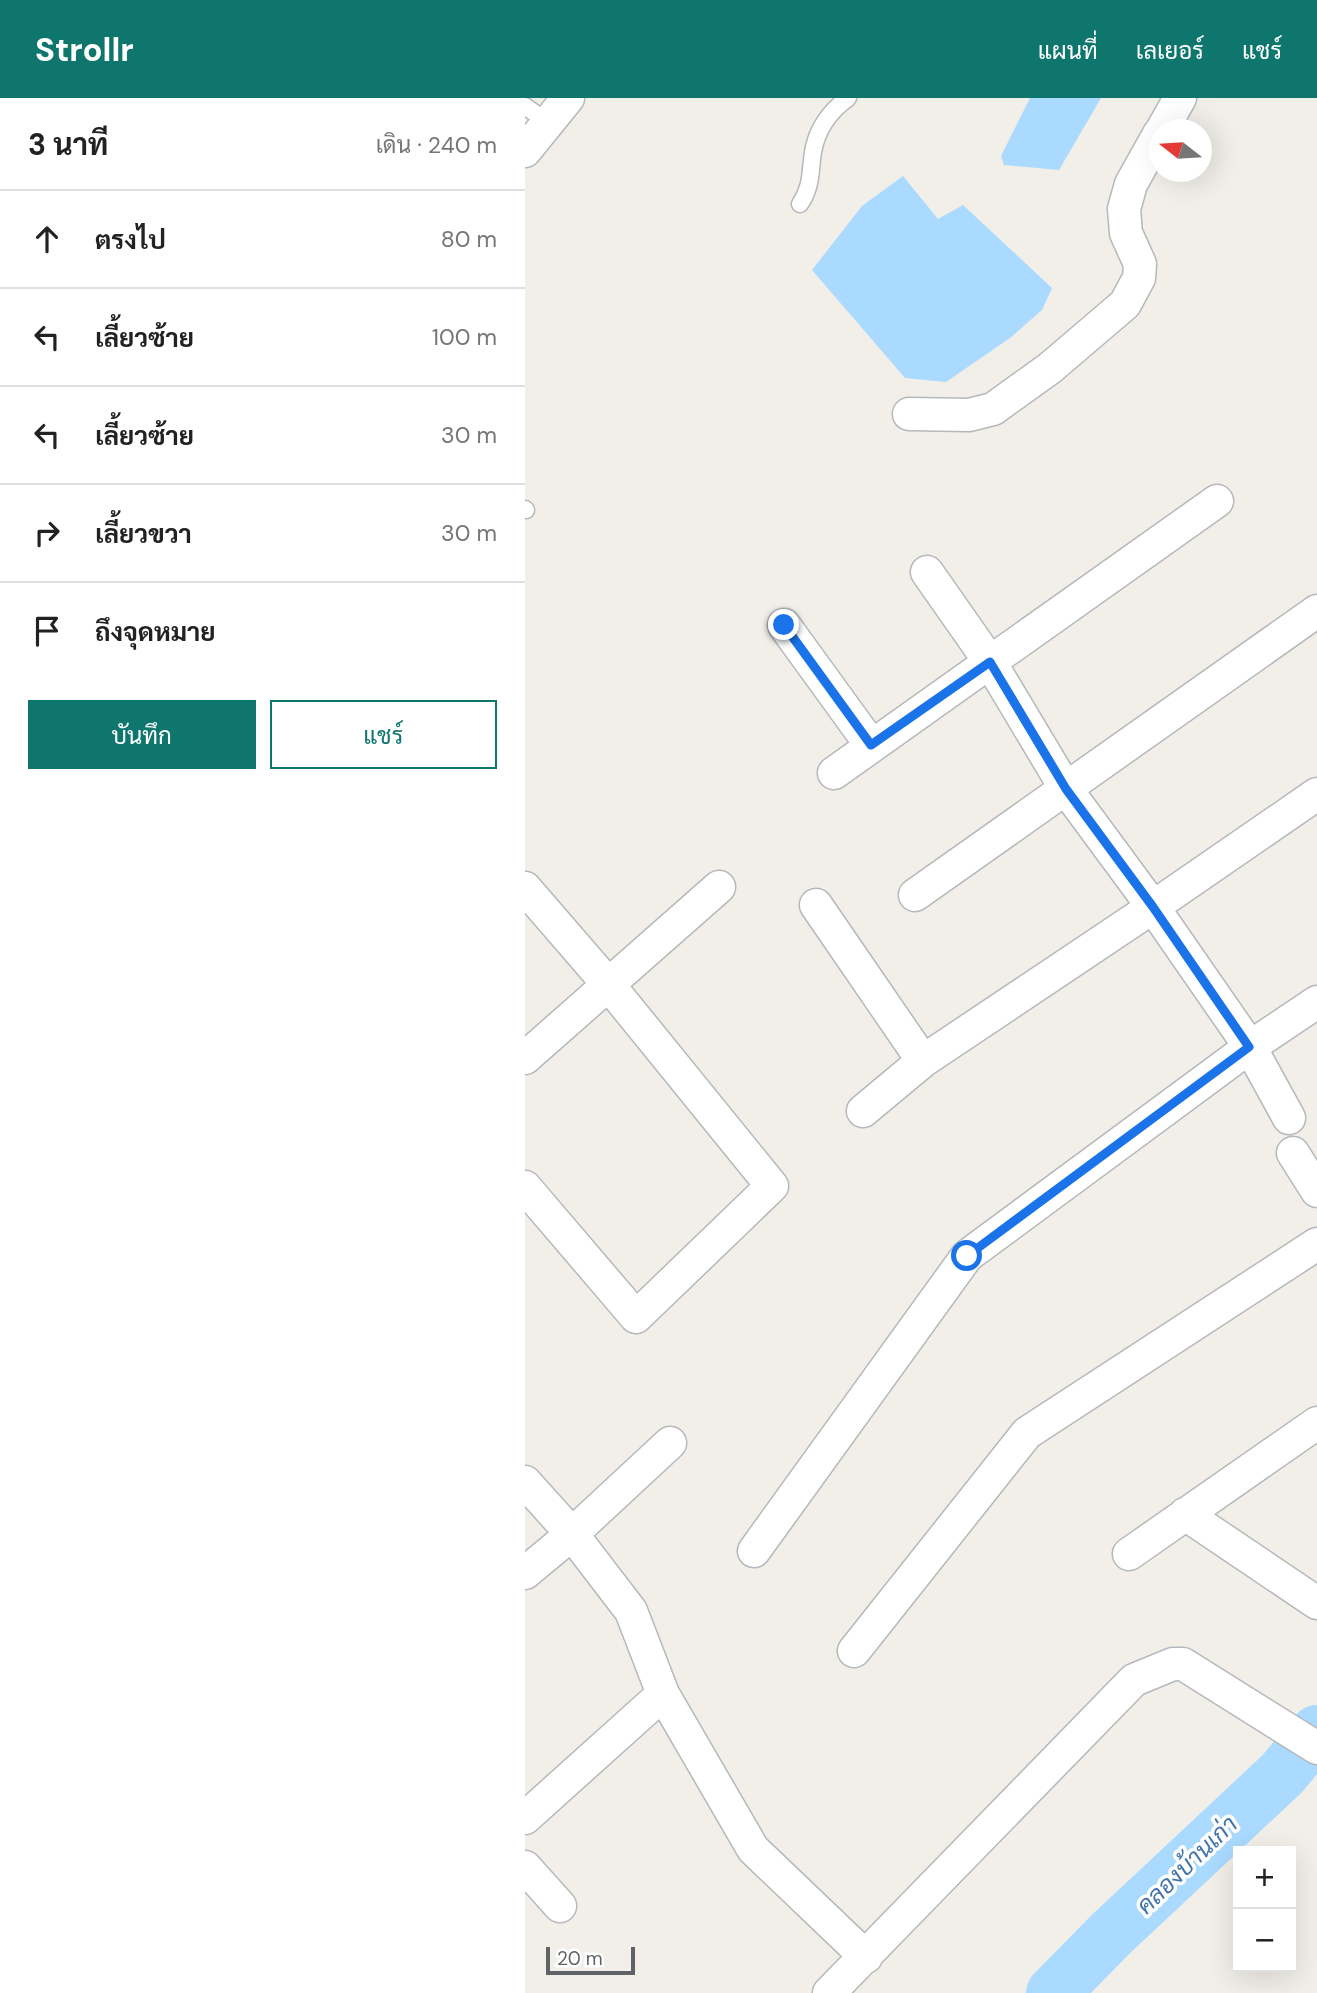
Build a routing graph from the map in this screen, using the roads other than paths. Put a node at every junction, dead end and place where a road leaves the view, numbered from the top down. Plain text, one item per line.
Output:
1 (568, 98) edge
2 (848, 98) edge
3 (1180, 98) edge
4 (536, 114) edge
5 (1168, 119) edge
6 (525, 151) edge
7 (1149, 153) edge
8 (800, 204) dead end
9 (909, 414) dead end
10 (1217, 501) dead end
11 (926, 572) dead end
12 (1317, 611) edge
13 (784, 625) dead end
14 (990, 662) junction
15 (871, 745) junction
16 (834, 773) dead end
17 (1066, 789) junction
18 (1317, 794) edge
19 (719, 887) dead end
20 (525, 888) edge
21 (915, 895) dead end
22 (816, 905) dead end
23 (1153, 907) junction
24 (608, 984) junction
25 (1317, 1002) edge
26 (1249, 1047) junction
27 (525, 1058) edge
28 (923, 1061) junction
29 (863, 1111) dead end
30 (1289, 1118) dead end
31 (1293, 1153) dead end
32 (525, 1187) edge
33 (1317, 1191) edge
34 (1317, 1244) edge
35 (1317, 1423) edge
36 (670, 1443) dead end
37 (525, 1482) edge
38 (1185, 1514) junction
39 (572, 1534) junction
40 (754, 1551) dead end
41 (1129, 1554) dead end
42 (525, 1573) edge
43 (1317, 1603) edge
44 (855, 1651) dead end
45 (663, 1694) junction
46 (1317, 1748) edge
47 (525, 1818) edge
48 (525, 1867) edge
49 (560, 1906) dead end
50 (866, 1957) junction
51 (829, 1993) edge

1 - 4 street
2 - 8 lane
3 - 5 street
4 - 6 street
7 - 9 street
10 - 14 street
11 - 14 street
12 - 17 street
13 - 15 street
14 - 15 street
14 - 17 street
15 - 16 street
17 - 21 street
17 - 23 street
18 - 23 street
19 - 24 street
20 - 24 street
22 - 28 street
23 - 26 street
23 - 28 street
24 - 27 street
24 - 32 street
25 - 26 street
26 - 30 street
26 - 40 street
28 - 29 street
31 - 33 street
34 - 44 street
35 - 38 street
36 - 39 street
37 - 39 street
38 - 41 street
38 - 43 street
39 - 42 street
39 - 45 street
45 - 47 street
45 - 50 street
46 - 50 street
48 - 49 street
50 - 51 street

